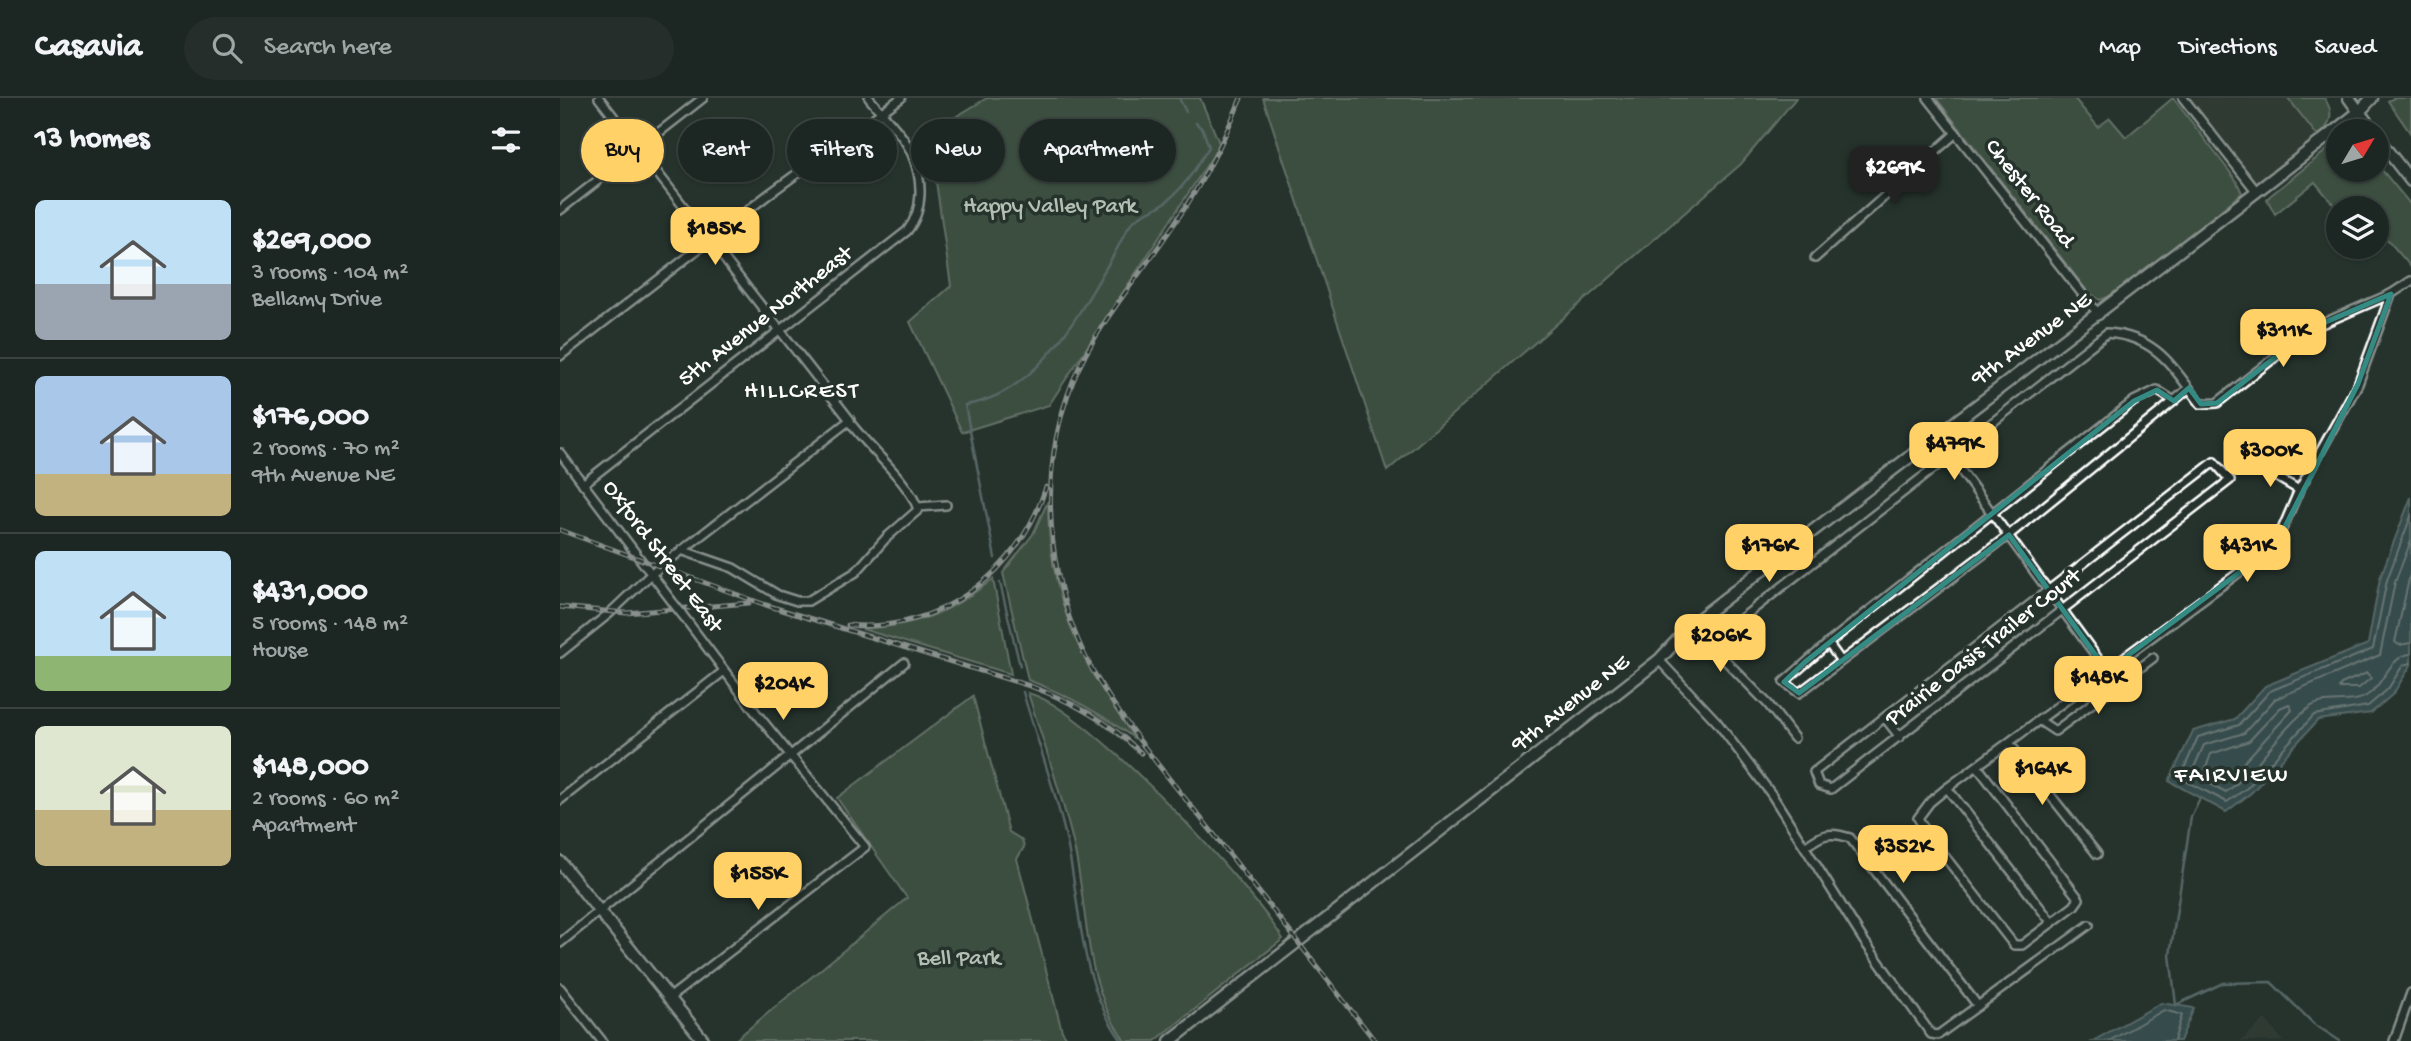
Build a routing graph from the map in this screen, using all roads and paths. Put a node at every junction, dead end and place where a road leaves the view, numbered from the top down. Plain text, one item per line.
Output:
1 (599, 98) edge
2 (703, 98) edge
3 (869, 98) edge
4 (901, 98) edge
5 (1928, 98) edge
6 (2183, 98) edge
7 (2347, 98) edge
8 (2372, 98) edge
9 (2359, 112) junction
10 (881, 113) junction
11 (615, 119) edge
12 (2364, 119) edge
13 (664, 129) edge
14 (1956, 133) junction
15 (2389, 153) edge
16 (664, 181) edge
17 (2411, 181) edge
18 (596, 182) edge
19 (2257, 192) junction
20 (560, 210) edge
21 (710, 239) junction
22 (1815, 257) dead end
23 (2411, 281) edge
24 (2391, 293) junction
25 (2099, 315) junction
26 (781, 330) junction
27 (560, 356) edge
28 (2189, 388) junction
29 (2174, 401) junction
30 (850, 420) junction
31 (1935, 435) junction
32 (560, 453) edge
33 (1951, 456) junction
34 (2255, 464) dead end
35 (583, 484) junction
36 (2299, 491) junction
37 (946, 505) dead end
38 (918, 507) junction
39 (1994, 512) junction
40 (2009, 535) junction
41 (681, 550) junction
42 (650, 575) junction
43 (2048, 589) junction
44 (2064, 611) junction
45 (1692, 625) junction
46 (1710, 643) junction
47 (1828, 643) junction
48 (560, 653) edge
49 (2153, 658) dead end
50 (1659, 660) junction
51 (1842, 661) junction
52 (904, 663) dead end
53 (724, 671) junction
54 (2107, 671) junction
55 (1885, 718) junction
56 (2040, 721) junction
57 (1900, 737) junction
58 (1794, 738) dead end
59 (2009, 743) junction
60 (793, 756) junction
61 (1977, 766) junction
62 (1947, 788) junction
63 (560, 800) edge
64 (1805, 846) junction
65 (2097, 854) dead end
66 (560, 862) edge
67 (600, 911) junction
68 (2052, 923) junction
69 (2089, 925) dead end
70 (560, 943) edge
71 (560, 988) edge
72 (2411, 993) edge
73 (668, 999) junction
74 (1978, 1006) junction
75 (602, 1041) edge
76 (704, 1041) edge
77 (1170, 1041) edge
78 (2394, 1041) edge

1 - 11 street
2 - 13 street
3 - 10 street
4 - 10 street
5 - 14 street, Chester Road
6 - 19 street
7 - 9 street
8 - 9 street, 9th Avenue NE
9 - 12 street
9 - 19 street, 9th Avenue NE
10 - 21 street
10 - 26 street, 5th Avenue Northeast
14 - 22 street
14 - 25 street, Chester Road
15 - 17 street
16 - 21 street
18 - 20 street
19 - 25 street, 9th Avenue NE
21 - 26 street
21 - 27 street
23 - 24 street
24 - 28 street
24 - 36 street
25 - 31 street, 9th Avenue NE
26 - 30 street
26 - 35 street, 5th Avenue Northeast
28 - 29 street
28 - 33 street
29 - 39 street
29 - 40 street
30 - 38 street
30 - 41 street
31 - 33 street
31 - 45 street, 9th Avenue NE
32 - 35 street, Oxford Street East
33 - 39 street
33 - 46 street
34 - 36 street
35 - 42 street, Oxford Street East
36 - 54 street
37 - 38 street
38 - 41 street
39 - 40 street
39 - 47 street
40 - 43 street
40 - 51 street
41 - 42 street
42 - 48 street
42 - 53 street, Oxford Street East, bridge
43 - 44 street
43 - 44 street, Prairie Oasis Trailer Court
43 - 55 street, Prairie Oasis Trailer Court
44 - 54 street
44 - 57 street, Prairie Oasis Trailer Court
45 - 46 street
45 - 50 street, 9th Avenue NE
46 - 58 street
47 - 51 street
47 - 51 street
49 - 56 street
50 - 64 street
50 - 77 street, 9th Avenue NE
52 - 60 street
53 - 60 street, Oxford Street East
53 - 63 street
54 - 56 street
55 - 57 street
55 - 57 street, Prairie Oasis Trailer Court
56 - 59 street
59 - 61 street
59 - 65 street
60 - 67 street
60 - 73 street, Oxford Street East
61 - 62 street
61 - 68 street
62 - 68 street
62 - 68 street
64 - 74 street
64 - 74 street
66 - 67 street
67 - 70 street
67 - 73 street
69 - 74 street
71 - 75 street
72 - 78 street
73 - 76 street

